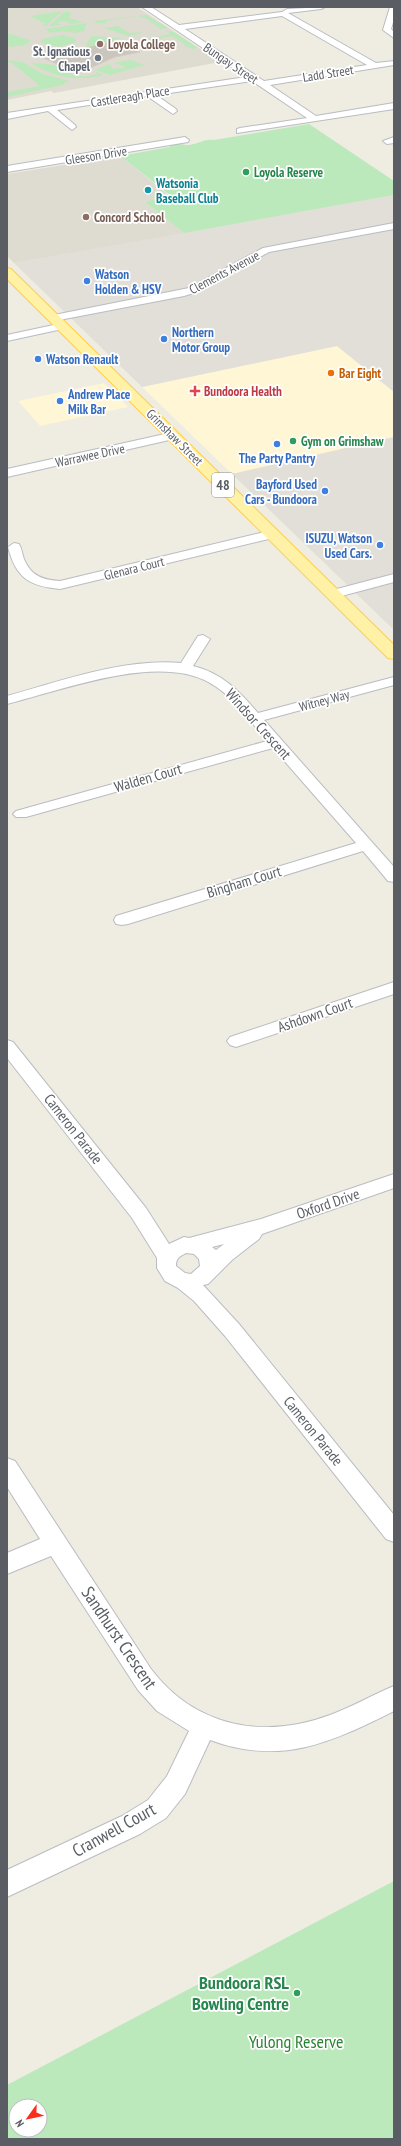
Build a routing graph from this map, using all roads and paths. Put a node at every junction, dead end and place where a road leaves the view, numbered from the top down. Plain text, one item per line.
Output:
1 (146, 7) edge
2 (321, 7) edge
3 (394, 7) edge
4 (283, 12) edge
5 (177, 28) junction
6 (394, 36) edge
7 (394, 63) edge
8 (375, 66) junction
9 (253, 78) junction
10 (262, 84) junction
11 (148, 93) junction
12 (394, 106) edge
13 (50, 108) junction
14 (173, 111) dead end
15 (7, 116) edge
16 (315, 119) junction
17 (72, 127) dead end
18 (240, 131) dead end
19 (185, 140) dead end
20 (7, 169) edge
21 (394, 226) edge
22 (7, 272) edge
23 (58, 322) junction
24 (7, 338) edge
25 (174, 436) junction
26 (7, 473) edge
27 (273, 534) junction
28 (14, 547) dead end
29 (394, 578) edge
30 (334, 594) junction
31 (203, 639) dead end
32 (394, 654) edge
33 (185, 668) junction
34 (394, 681) edge
35 (7, 700) edge
36 (254, 718) junction
37 (276, 743) junction
38 (21, 814) dead end
39 (366, 845) junction
40 (394, 877) edge
41 (122, 920) dead end
42 (394, 988) edge
43 (236, 1041) dead end
44 (7, 1046) edge
45 (394, 1181) edge
46 (138, 1213) junction
47 (262, 1226) junction
48 (188, 1245) junction
49 (167, 1257) junction
50 (209, 1270) junction
51 (184, 1281) junction
52 (232, 1330) junction
53 (7, 1468) edge
54 (394, 1532) edge
55 (55, 1543) junction
56 (7, 1564) edge
57 (394, 1698) edge
58 (204, 1725) junction
59 (7, 1884) edge

1 - 5 street, Bungay Street
2 - 4 street
3 - 6 street
4 - 5 street
4 - 8 street
5 - 9 street, Bungay Street
7 - 8 street, Ladd Street
8 - 10 street, Ladd Street
9 - 10 street, Bungay Street
9 - 11 street, Castlereagh Place
10 - 16 street, Bungay Street
11 - 13 street, Castlereagh Place
11 - 14 street
12 - 16 street
13 - 15 street, Castlereagh Place
13 - 17 street
16 - 18 street
19 - 20 street, Gleeson Drive
21 - 23 street, Clements Avenue
22 - 23 main road, Grimshaw Street / 48
23 - 24 street, Clements Avenue
23 - 25 main road, Grimshaw Street / 48
25 - 26 street, Warrawee Drive
25 - 27 main road, Grimshaw Street / 48
27 - 28 street, Glenara Court
27 - 30 main road, Grimshaw Street / 48
29 - 30 street
30 - 32 main road, Grimshaw Street / 48
31 - 33 street
33 - 35 street, Windsor Crescent
33 - 36 street, Windsor Crescent
34 - 36 street, Witney Way
36 - 37 street, Windsor Crescent
37 - 38 street, Walden Court
37 - 39 street, Windsor Crescent
39 - 40 street, Windsor Crescent
39 - 41 street, Bingham Court
42 - 43 street, Ashdown Court
44 - 46 street, Cameron Parade
45 - 47 street, Oxford Drive
46 - 48 street, Cameron Parade
46 - 49 street, Cameron Parade
47 - 48 street, Oxford Drive
47 - 50 street, Oxford Drive
48 - 49 street
48 - 50 street
49 - 51 street
50 - 51 street
50 - 52 street, Cameron Parade
51 - 52 street, Cameron Parade
52 - 54 street, Cameron Parade
53 - 55 street, Sandhurst Crescent
55 - 56 street
55 - 58 street, Sandhurst Crescent
57 - 58 street, Sandhurst Crescent
58 - 59 street, Cranwell Court

